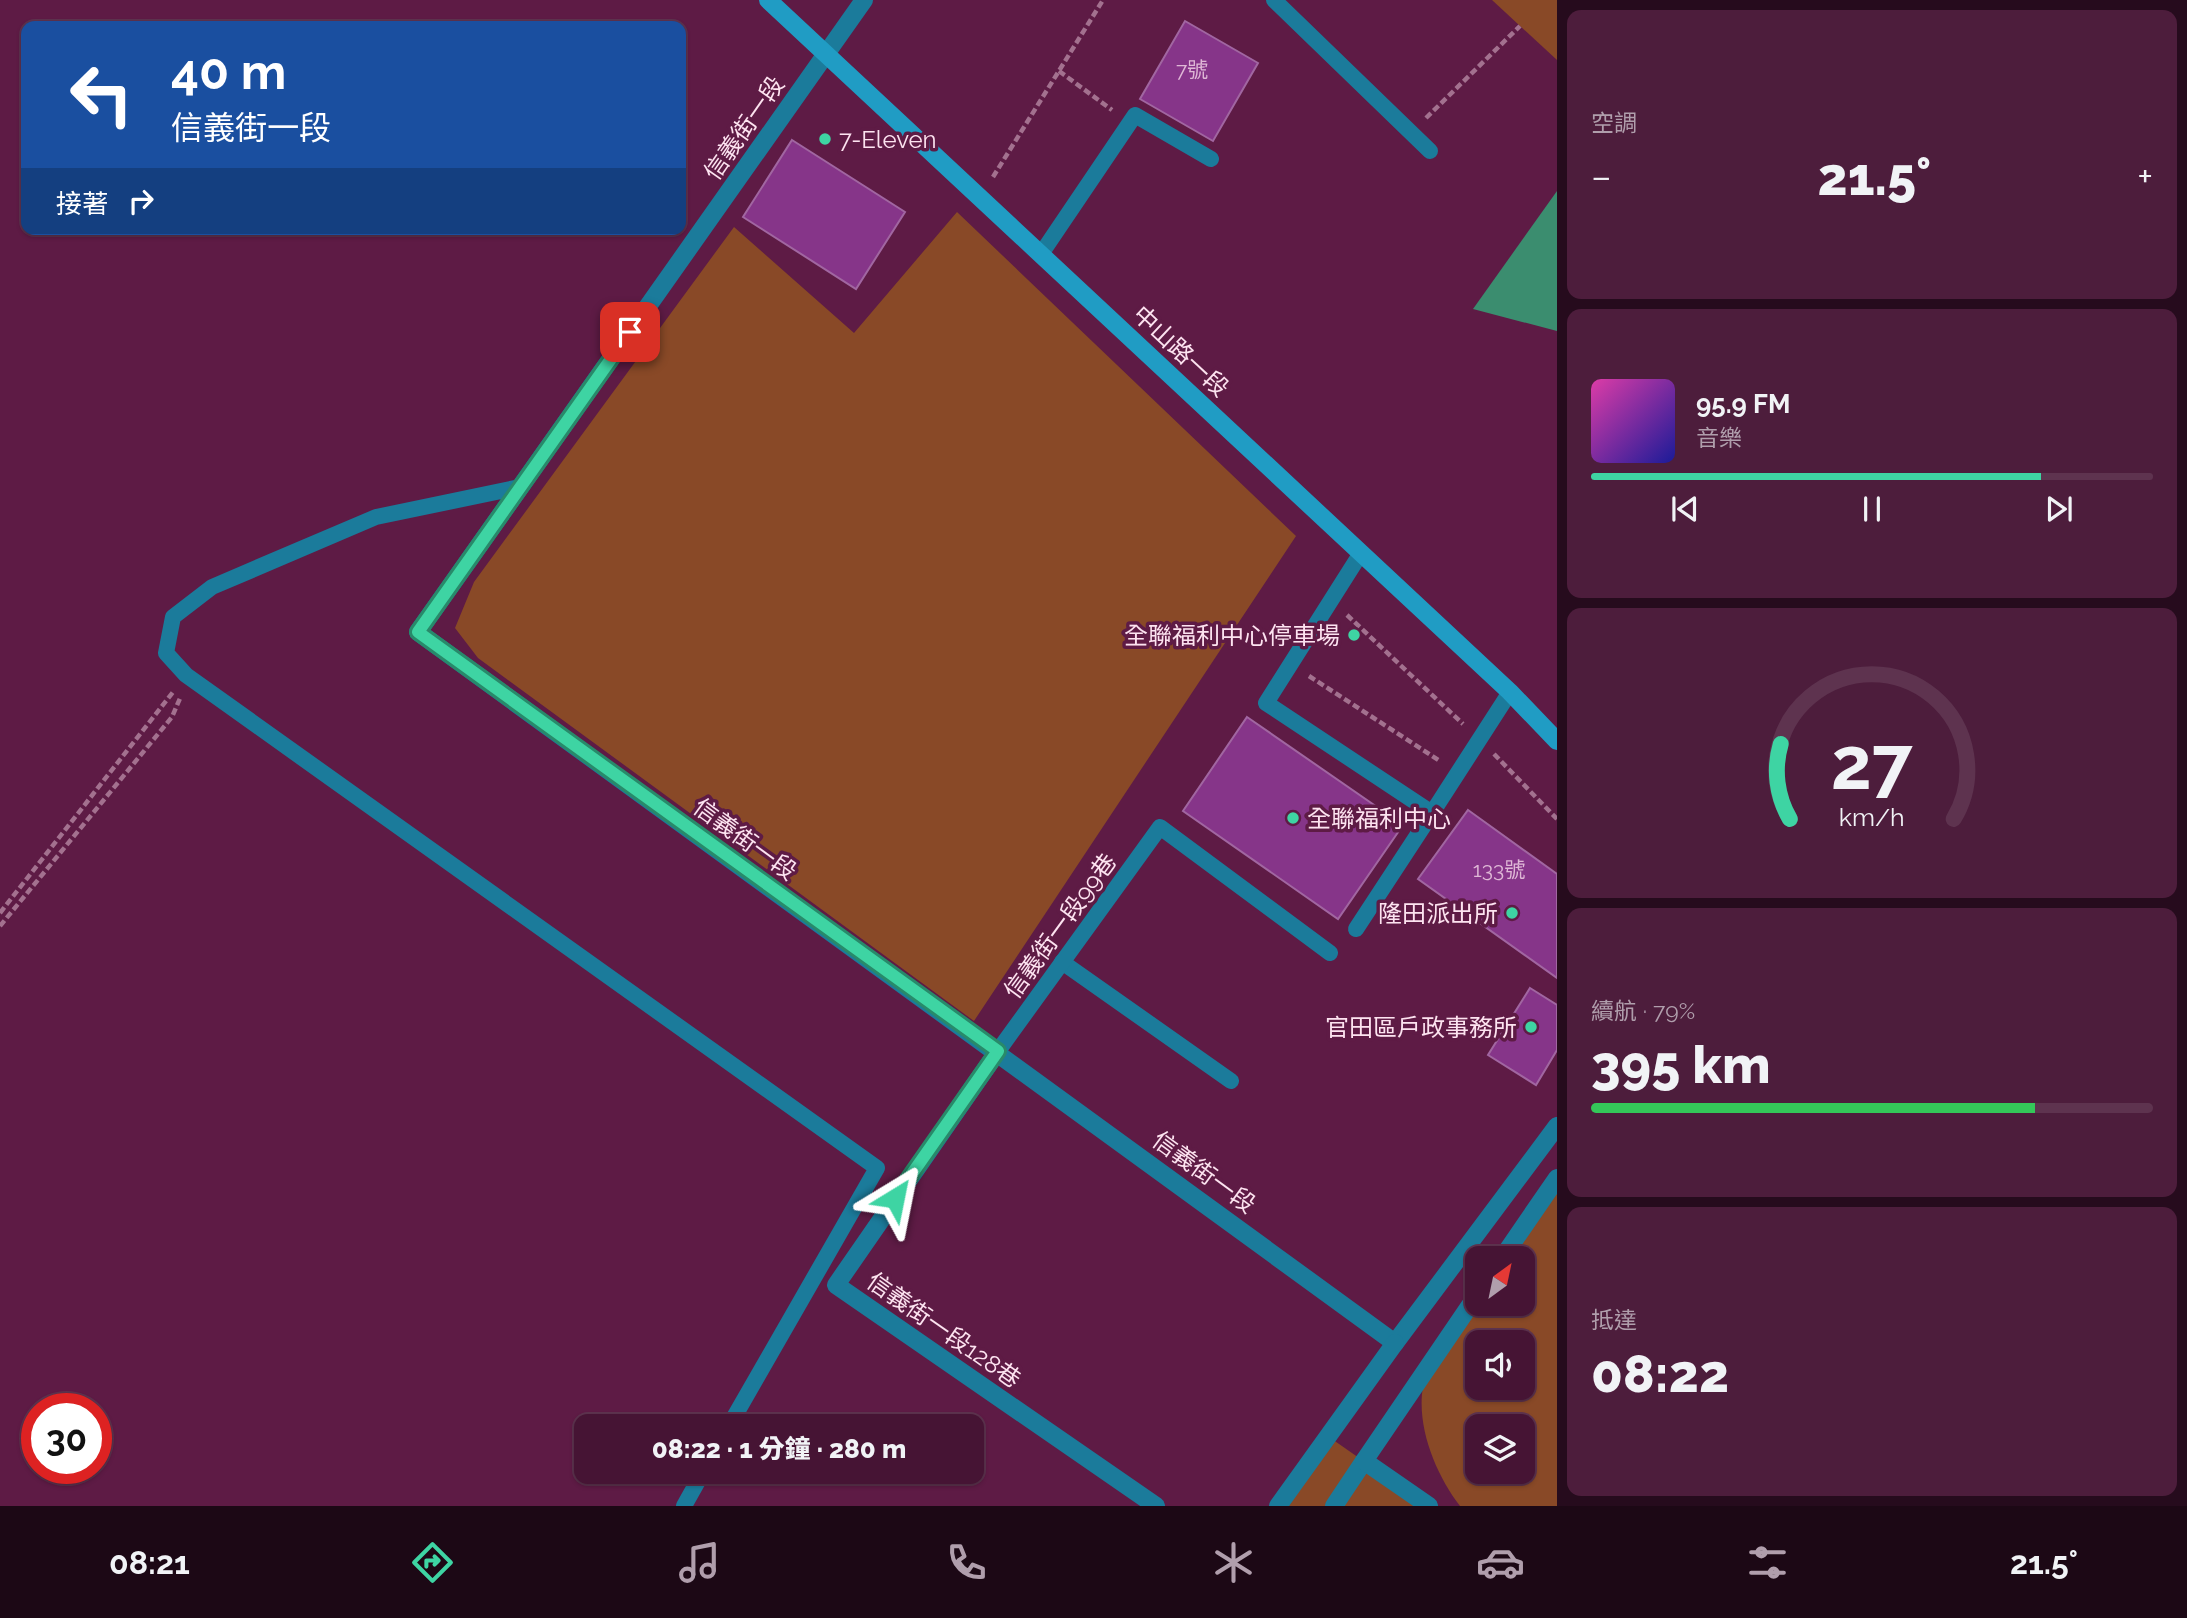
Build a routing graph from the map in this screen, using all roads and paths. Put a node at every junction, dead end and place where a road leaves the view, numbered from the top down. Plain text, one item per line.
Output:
1 (768, 0) edge
2 (864, 0) edge
3 (1103, 0) edge
4 (1274, 0) edge
5 (1520, 26) dead end
6 (826, 56) junction
7 (1059, 71) junction
8 (1130, 122) junction
9 (1411, 133) junction
10 (1430, 151) dead end
11 (1211, 159) dead end
12 (980, 198) junction
13 (1041, 254) junction
14 (520, 487) junction
15 (1361, 553) junction
16 (1331, 600) junction
17 (1291, 665) junction
18 (186, 675) junction
19 (1510, 692) junction
20 (1479, 738) junction
21 (1557, 741) edge
22 (1458, 773) junction
23 (1432, 813) junction
24 (1557, 819) edge
25 (0, 912) edge
26 (0, 926) edge
27 (1356, 929) dead end
28 (1330, 953) dead end
29 (1062, 962) junction
30 (998, 1051) junction
31 (1230, 1082) dead end
32 (1557, 1126) edge
33 (1557, 1178) edge
34 (1510, 1246) edge
35 (1465, 1313) edge
36 (1395, 1343) junction
37 (736, 1414) edge
38 (1364, 1461) junction
39 (696, 1484) edge
40 (684, 1506) edge
41 (1156, 1506) edge
42 (1278, 1506) edge
43 (1334, 1506) edge
44 (1429, 1506) edge

1 - 6 main road, 中山路一段
2 - 6 street, 信義街一段
3 - 7 path
4 - 9 lane
5 - 9 path
6 - 12 main road, 中山路一段
6 - 14 street, 信義街一段
7 - 8 path
7 - 12 path
8 - 11 lane
8 - 13 lane
9 - 10 lane
12 - 13 main road, 中山路一段
13 - 15 main road, 中山路一段
14 - 18 lane
14 - 30 street, 信義街一段
15 - 16 lane
15 - 19 main road, 中山路一段
16 - 17 lane
16 - 20 path
17 - 22 path
17 - 23 lane
18 - 25 path
18 - 26 path
18 - 37 lane
19 - 20 lane
19 - 21 main road, 中山路一段
20 - 22 lane
20 - 24 path
22 - 23 lane
23 - 27 lane
28 - 29 lane, 信義街一段99巷
29 - 30 lane, 信義街一段99巷
29 - 31 lane
30 - 36 street, 信義街一段
30 - 41 street, 信義街一段128巷
32 - 36 street
33 - 34 street
35 - 38 street
36 - 42 street
38 - 43 street
38 - 44 street
39 - 40 lane

